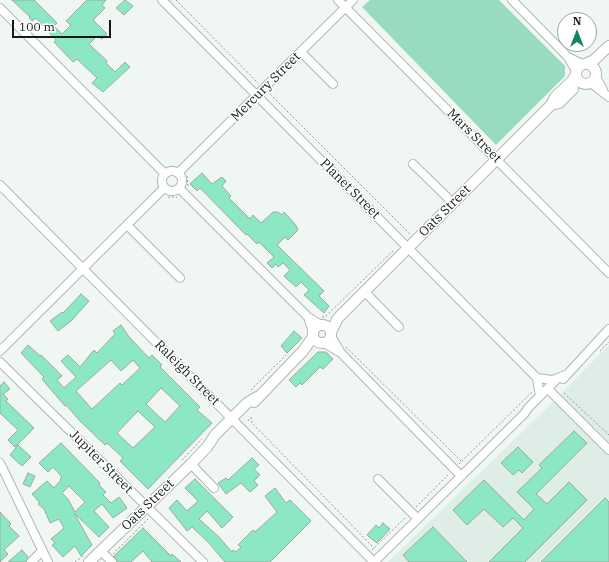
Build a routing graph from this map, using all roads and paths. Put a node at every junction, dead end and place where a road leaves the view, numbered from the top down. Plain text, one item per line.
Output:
1 (162, 0) edge
2 (176, 0) edge
3 (338, 0) edge
4 (353, 0) edge
5 (512, 0) edge
6 (0, 8) edge
7 (345, 8) junction
8 (609, 46) edge
9 (301, 52) junction
10 (609, 54) edge
11 (580, 68) junction
12 (591, 79) junction
13 (260, 84) dead end
14 (333, 84) dead end
15 (268, 93) dead end
16 (257, 95) junction
17 (607, 95) edge
18 (551, 105) junction
19 (497, 160) junction
20 (413, 164) dead end
21 (178, 173) junction
22 (165, 174) junction
23 (187, 176) dead end
24 (0, 185) edge
25 (188, 186) dead end
26 (164, 188) junction
27 (179, 188) junction
28 (178, 196) dead end
29 (168, 197) dead end
30 (453, 203) junction
31 (128, 226) junction
32 (411, 234) dead end
33 (397, 247) dead end
34 (408, 247) junction
35 (83, 269) junction
36 (609, 274) edge
37 (180, 278) dead end
38 (364, 291) junction
39 (399, 327) dead end
40 (609, 329) edge
41 (322, 332) junction
42 (344, 345) dead end
43 (292, 349) dead end
44 (0, 351) edge
45 (0, 362) edge
46 (561, 377) junction
47 (537, 378) junction
48 (551, 392) junction
49 (248, 393) dead end
50 (564, 393) dead end
51 (540, 396) junction
52 (524, 414) junction
53 (234, 420) junction
54 (248, 421) dead end
55 (609, 435) edge
56 (609, 450) edge
57 (462, 462) dead end
58 (0, 463) edge
59 (191, 464) junction
60 (461, 476) junction
61 (378, 479) dead end
62 (214, 488) dead end
63 (147, 507) junction
64 (148, 519) dead end
65 (418, 519) junction
66 (374, 548) dead end
67 (42, 551) junction
68 (107, 557) edge
69 (32, 562) edge
70 (48, 562) edge
71 (89, 562) edge
72 (203, 562) edge
73 (374, 562) edge

1 - 16 street, Planet Street
2 - 13 path
3 - 7 street, Mars Street
4 - 7 street, Mercury Street
5 - 11 street
6 - 22 street
7 - 9 street, Mercury Street
7 - 19 street, Mars Street
8 - 11 main road, Oats Street
9 - 14 street
9 - 16 street, Mercury Street
10 - 12 main road, Oats Street
11 - 12 main road
11 - 12 main road
11 - 18 main road, Oats Street
12 - 17 street
12 - 18 main road, Oats Street
15 - 32 path
16 - 21 street, Mercury Street
16 - 34 street, Planet Street
18 - 19 main road, Oats Street
19 - 30 main road, Oats Street
19 - 36 street, Mars Street
20 - 30 street
21 - 22 street
21 - 27 street
22 - 26 street
23 - 25 path
24 - 35 street, Raleigh Street
26 - 27 street
26 - 31 street
27 - 41 street
28 - 29 path
30 - 34 main road, Oats Street
31 - 35 street
31 - 37 street
33 - 41 path
34 - 38 main road, Oats Street
34 - 47 street, Planet Street
35 - 44 street
35 - 53 street, Raleigh Street
38 - 39 street
38 - 41 main road, Oats Street
40 - 46 street
41 - 53 main road, Oats Street
41 - 60 street
42 - 57 path
43 - 49 path
45 - 63 street, Jupiter Street
46 - 47 street
46 - 48 street
46 - 51 street
47 - 51 street
48 - 52 street
48 - 56 street
50 - 55 path
51 - 52 street
52 - 60 street
53 - 59 main road, Oats Street
53 - 73 street, Raleigh Street
54 - 66 path
58 - 67 street
59 - 62 street
59 - 63 main road, Oats Street
60 - 65 street
61 - 65 street
63 - 68 main road, Oats Street
63 - 72 street, Jupiter Street
64 - 68 path
65 - 73 street
67 - 69 street
67 - 70 street
68 - 71 main road, Oats Street

